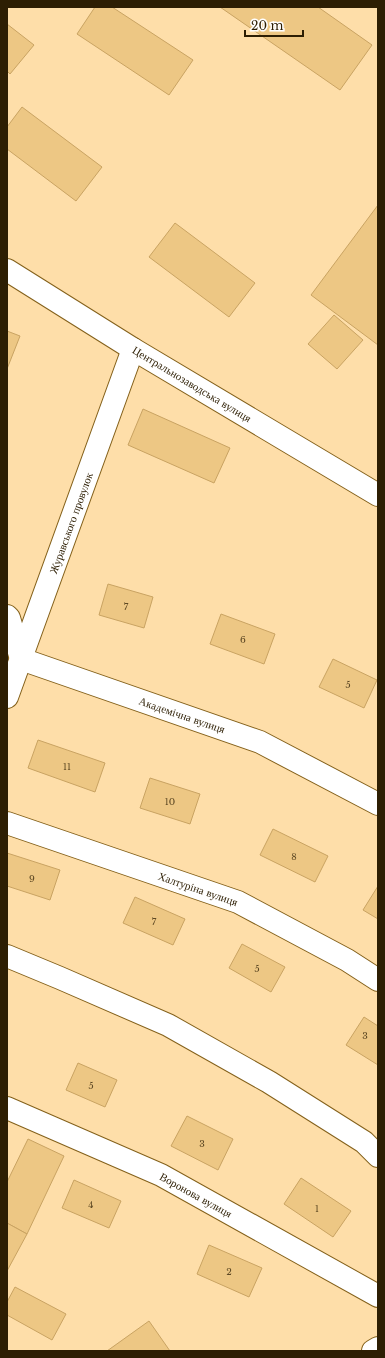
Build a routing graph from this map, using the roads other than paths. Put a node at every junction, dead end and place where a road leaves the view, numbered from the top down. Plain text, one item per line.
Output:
1 (7, 270) edge
2 (133, 349) junction
3 (378, 495) edge
4 (7, 616) edge
5 (21, 659) junction
6 (7, 697) edge
7 (378, 804) edge
8 (7, 823) edge
9 (7, 956) edge
10 (378, 980) edge
11 (7, 1108) edge
12 (378, 1156) edge
13 (378, 1296) edge
14 (378, 1348) edge
15 (373, 1351) edge

1 - 2 street, Центральнозаводська вулиця
2 - 3 street, Центральнозаводська вулиця
2 - 5 street, Журавського провулок
4 - 5 street
5 - 6 street, Журавського провулок
5 - 7 street, Академічна вулиця
8 - 10 street, Халтуріна вулиця
9 - 12 street
11 - 13 street, Воронова вулиця
14 - 15 street

